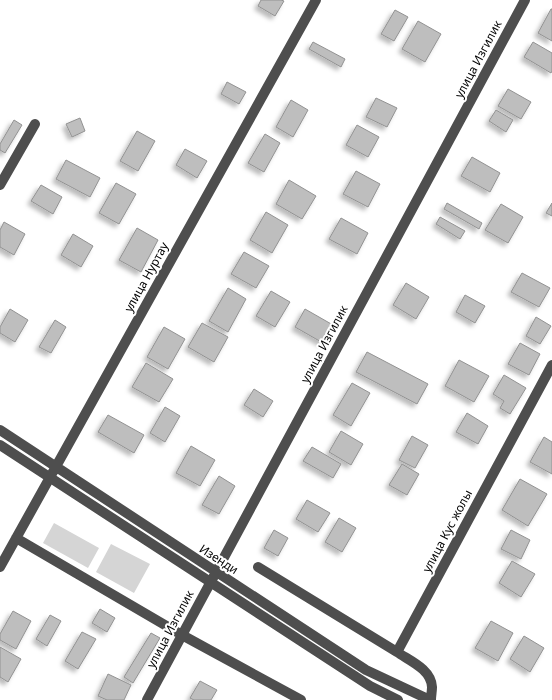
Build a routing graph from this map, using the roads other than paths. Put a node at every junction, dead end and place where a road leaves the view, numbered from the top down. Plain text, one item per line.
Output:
1 (316, 0) edge
2 (525, 0) edge
3 (35, 124) dead end
4 (0, 185) edge
5 (552, 365) edge
6 (0, 430) edge
7 (0, 445) edge
8 (56, 467) junction
9 (49, 478) junction
10 (16, 538) junction
11 (0, 567) edge
12 (258, 567) dead end
13 (216, 572) junction
14 (210, 583) junction
15 (182, 634) junction
16 (397, 652) junction
17 (147, 700) edge
18 (301, 700) edge
19 (398, 700) edge
20 (430, 700) edge

1 - 8 street, улица Нуртау
2 - 13 street, улица Изгилик
3 - 4 street
5 - 16 street, улица Кус жолы
6 - 8 street, Изенди
7 - 9 street, Изенди
8 - 9 street, улица Нуртау
8 - 13 street, Изенди
9 - 10 street, улица Нуртау
9 - 14 street, Изенди
10 - 11 street, улица Нуртау
10 - 15 street
12 - 16 street
13 - 14 street, улица Изгилик
13 - 20 street, Изенди
14 - 15 street, улица Изгилик
14 - 19 street, Изенди
15 - 17 street, улица Изгилик
15 - 18 street
16 - 20 street

